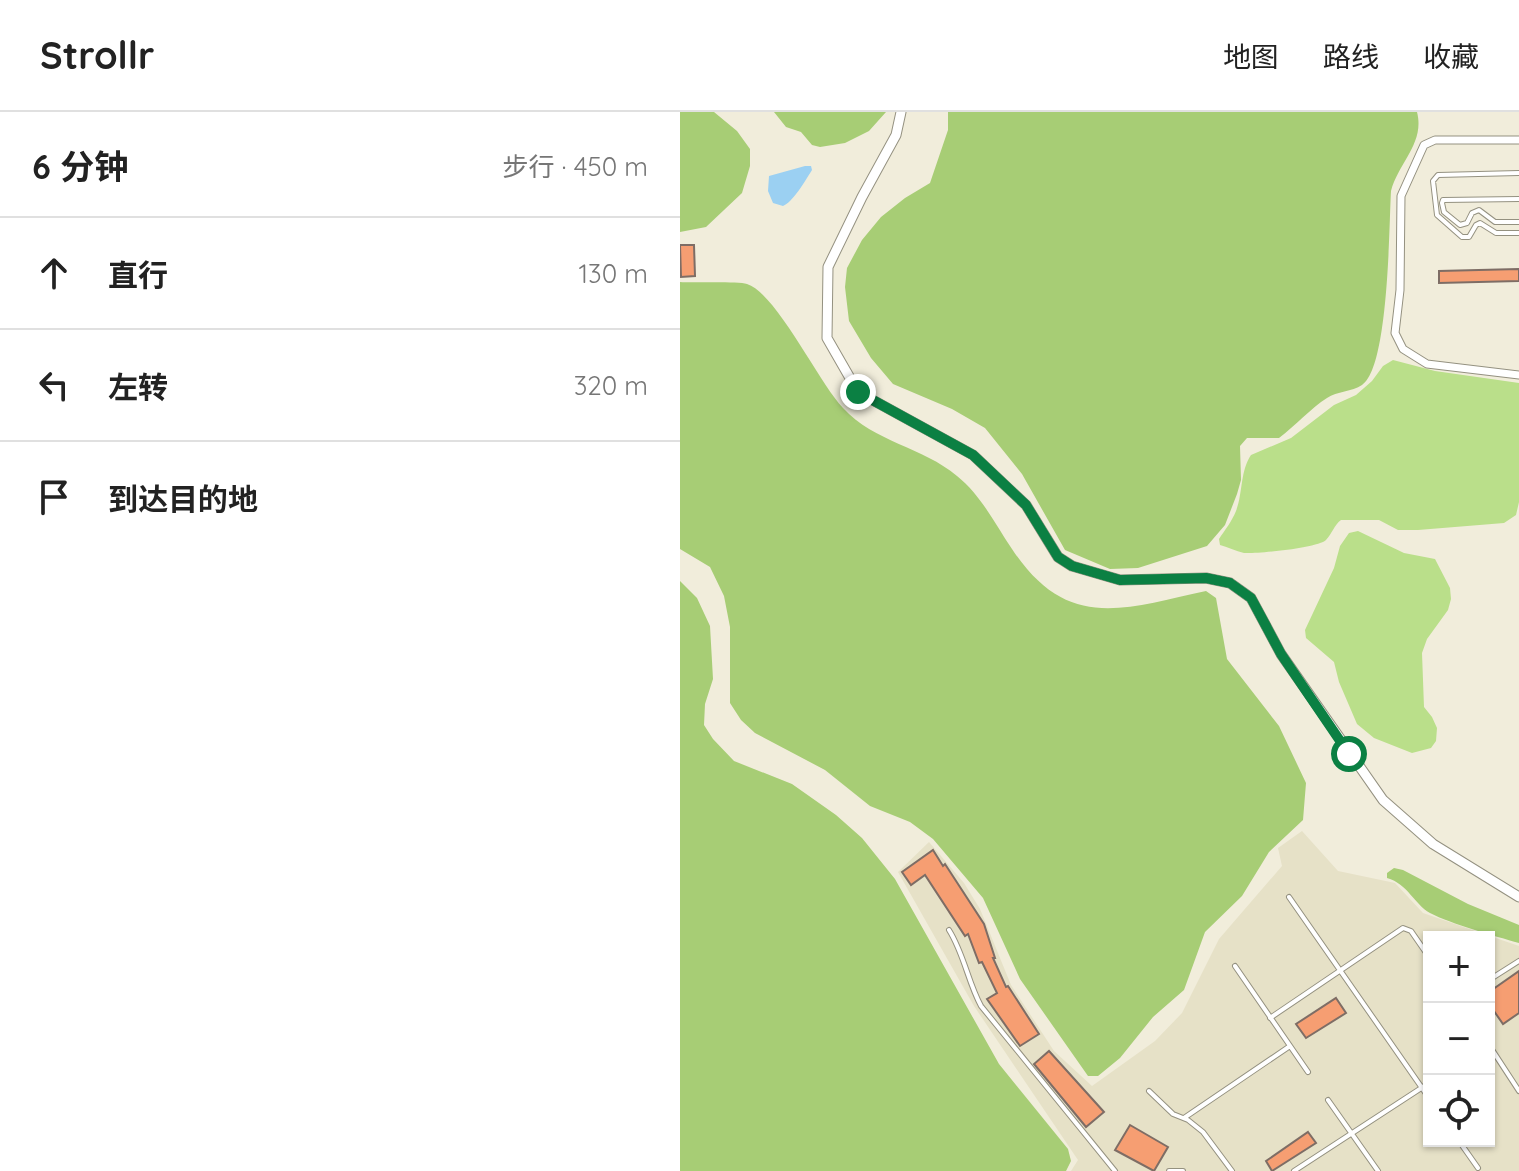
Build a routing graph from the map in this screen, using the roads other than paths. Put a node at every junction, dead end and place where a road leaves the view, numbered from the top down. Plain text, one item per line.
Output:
1 (901, 112) edge
2 (1519, 140) edge
3 (1519, 173) edge
4 (1519, 199) edge
5 (1519, 222) edge
6 (1519, 233) edge
7 (1519, 375) edge
8 (1289, 897) dead end
9 (1519, 897) edge
10 (949, 930) dead end
11 (1423, 949) edge
12 (1519, 961) edge
13 (1235, 966) dead end
14 (1341, 971) junction
15 (1495, 976) edge
16 (1270, 1018) junction
17 (1290, 1046) junction
18 (1495, 1054) edge
19 (1308, 1072) dead end
20 (1422, 1088) joint
21 (1149, 1091) dead end
22 (1519, 1091) edge
23 (1328, 1100) dead end
24 (1184, 1118) junction
25 (1352, 1133) junction
26 (1463, 1147) edge
27 (1478, 1168) dead end
28 (1115, 1171) edge
29 (1169, 1171) edge
30 (1183, 1171) edge
31 (1232, 1171) edge
32 (1294, 1171) edge
33 (1378, 1171) edge

1 - 9 street
2 - 7 street
3 - 6 lane
4 - 5 lane
8 - 14 lane
10 - 28 lane
11 - 14 lane
12 - 15 lane
13 - 16 lane
14 - 16 lane
14 - 20 lane
16 - 17 lane
17 - 19 lane
17 - 24 lane
18 - 22 lane
20 - 25 lane
21 - 24 lane
23 - 25 lane
24 - 31 lane
25 - 32 lane
25 - 33 lane
26 - 27 lane
29 - 30 lane

